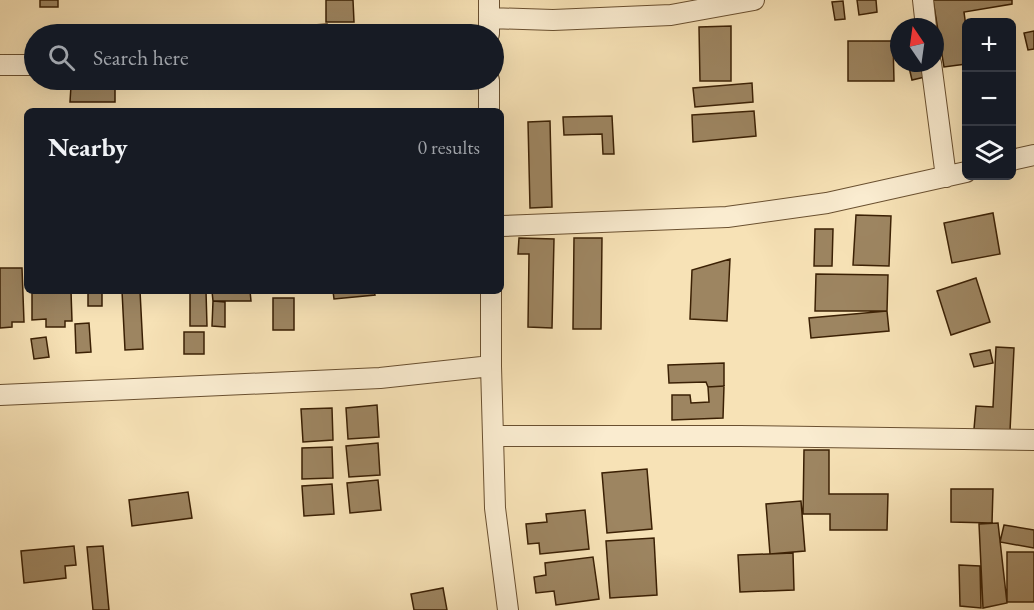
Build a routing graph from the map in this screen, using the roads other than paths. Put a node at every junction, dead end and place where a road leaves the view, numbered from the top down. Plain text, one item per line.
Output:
1 (754, 0) edge
2 (923, 0) edge
3 (489, 17) edge
4 (925, 18) edge
5 (0, 64) edge
6 (24, 65) edge
7 (932, 72) edge
8 (489, 90) edge
9 (489, 108) edge
10 (1034, 154) edge
11 (1016, 159) edge
12 (962, 173) edge
13 (946, 177) junction
14 (504, 226) edge
15 (491, 294) edge
16 (491, 366) junction
17 (0, 395) edge
18 (493, 436) junction
19 (1034, 440) edge
20 (508, 610) edge

1 - 3 street
2 - 4 street
5 - 6 street
7 - 13 street
8 - 9 street
10 - 11 street
12 - 13 street
13 - 14 street
15 - 16 street
16 - 17 street
16 - 18 street
18 - 19 street
18 - 20 street

